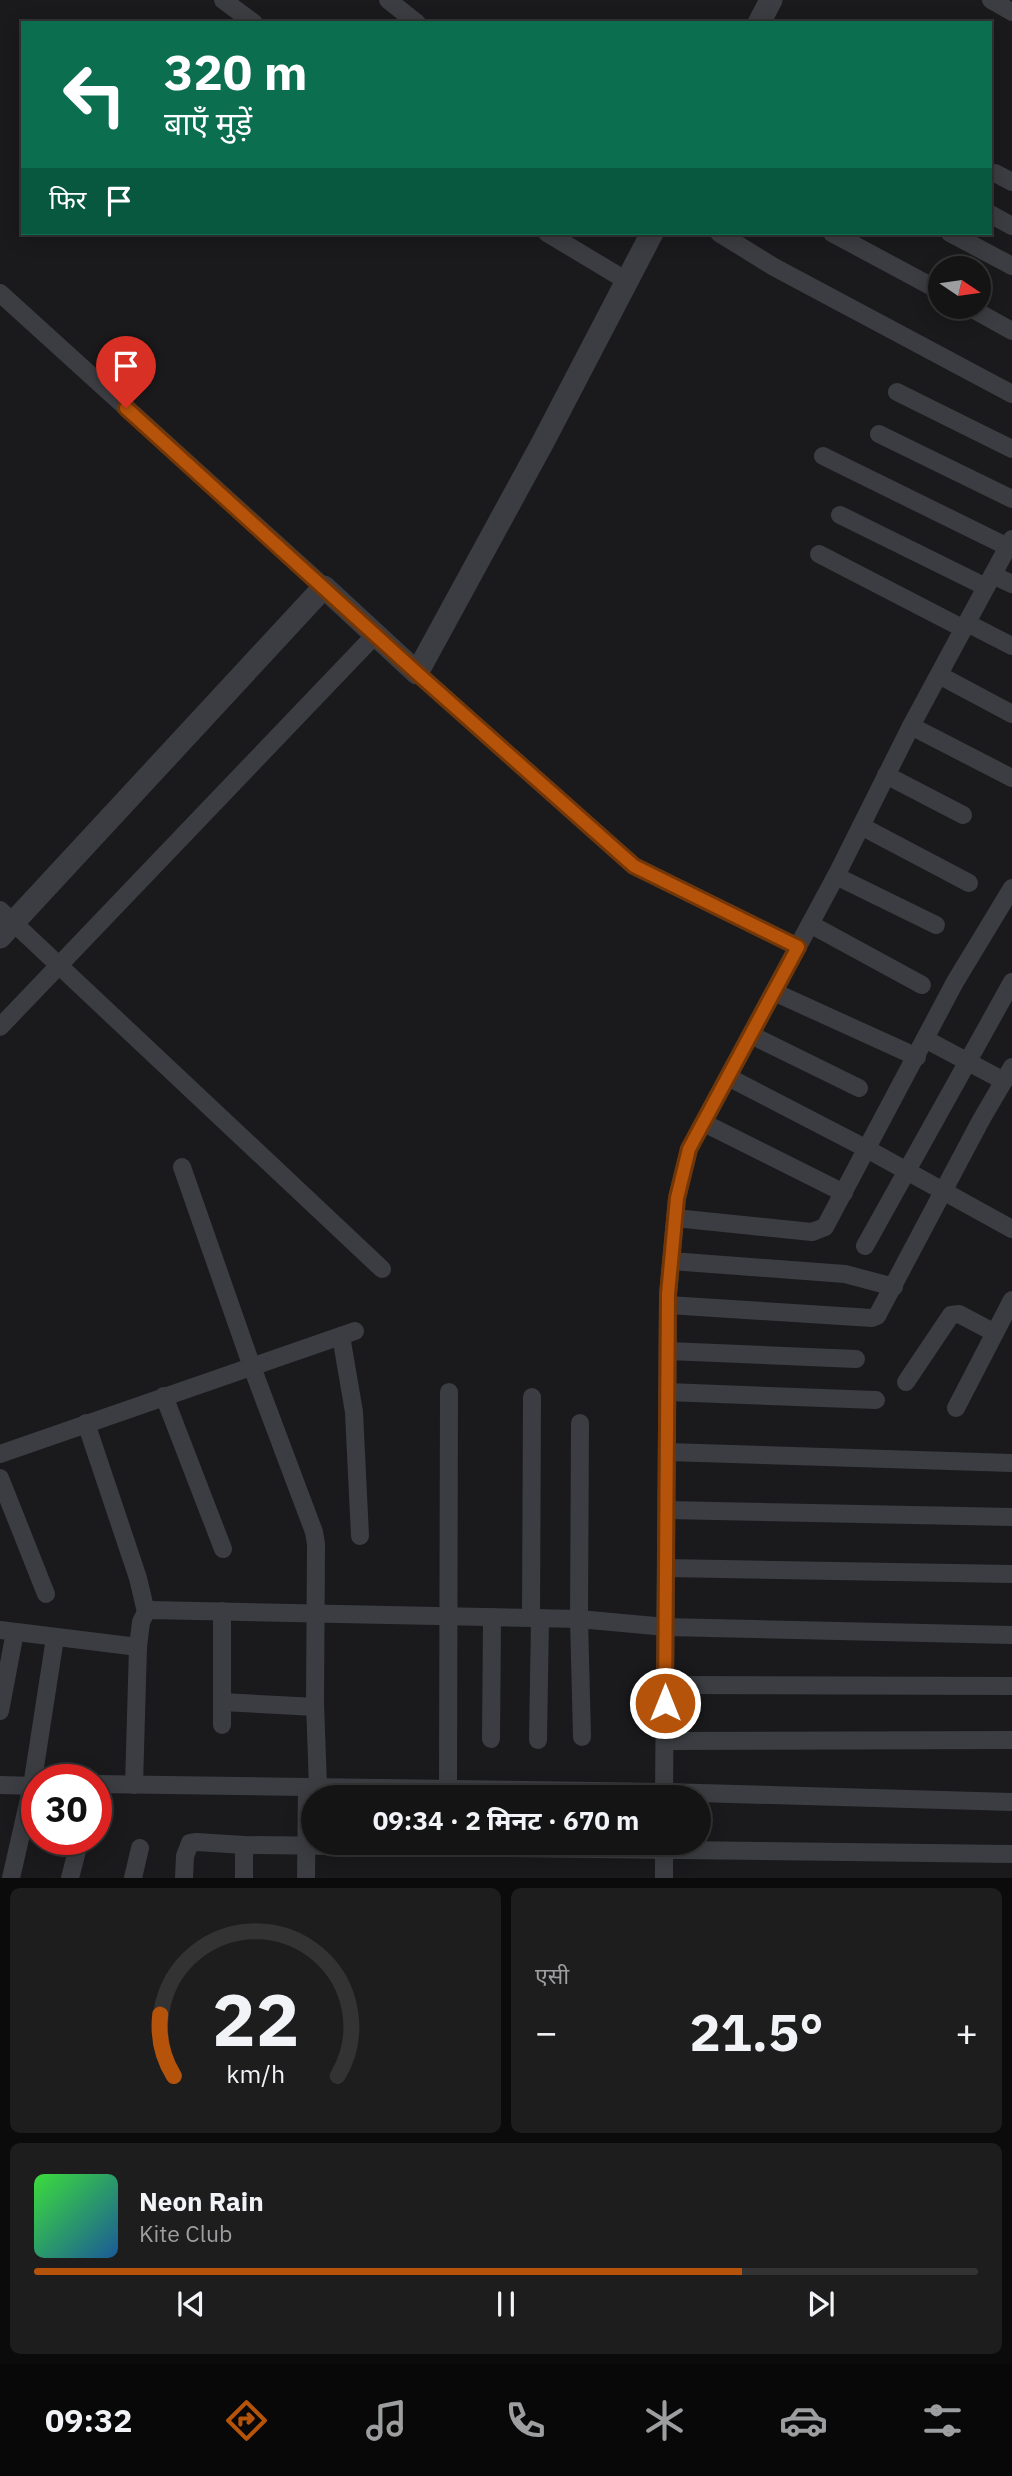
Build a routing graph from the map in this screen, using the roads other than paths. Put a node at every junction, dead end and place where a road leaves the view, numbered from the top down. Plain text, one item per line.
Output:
1 (223, 0) edge
2 (388, 0) edge
3 (772, 0) edge
4 (991, 0) edge
5 (1012, 12) edge
6 (251, 21) edge
7 (414, 21) edge
8 (760, 21) edge
9 (995, 173) dead end
10 (1012, 182) edge
11 (992, 215) edge
12 (1012, 226) edge
13 (550, 235) edge
14 (651, 235) edge
15 (722, 235) edge
16 (836, 235) edge
17 (954, 235) edge
18 (1012, 266) edge
19 (627, 281) junction
20 (928, 285) edge
21 (0, 293) edge
22 (990, 319) edge
23 (1012, 331) edge
24 (897, 392) dead end
25 (1012, 394) edge
26 (879, 434) dead end
27 (1012, 449) edge
28 (823, 456) dead end
29 (1012, 499) edge
30 (839, 514) dead end
31 (1010, 543) edge
32 (819, 554) dead end
33 (989, 581) junction
34 (1012, 584) edge
35 (324, 587) junction
36 (965, 626) junction
37 (375, 635) junction
38 (1012, 646) edge
39 (417, 673) junction
40 (939, 675) junction
41 (1012, 714) edge
42 (911, 726) junction
43 (886, 775) junction
44 (1012, 778) edge
45 (964, 815) dead end
46 (861, 826) junction
47 (836, 876) junction
48 (969, 883) dead end
49 (1012, 888) edge
50 (4, 923) edge
51 (810, 925) junction
52 (936, 925) dead end
53 (798, 947) junction
54 (58, 965) junction
55 (1012, 982) edge
56 (922, 985) dead end
57 (774, 992) junction
58 (0, 1027) edge
59 (751, 1035) junction
60 (925, 1038) junction
61 (917, 1057) junction
62 (968, 1061) junction
63 (1008, 1074) edge
64 (728, 1077) junction
65 (859, 1088) dead end
66 (704, 1123) junction
67 (867, 1149) junction
68 (182, 1167) dead end
69 (906, 1171) junction
70 (944, 1191) junction
71 (844, 1193) junction
72 (676, 1218) junction
73 (1012, 1229) edge
74 (865, 1246) dead end
75 (671, 1261) junction
76 (382, 1269) dead end
77 (894, 1287) junction
78 (1012, 1300) edge
79 (668, 1305) junction
80 (995, 1333) junction
81 (668, 1352) junction
82 (856, 1359) dead end
83 (252, 1367) junction
84 (905, 1382) dead end
85 (449, 1392) dead end
86 (667, 1392) junction
87 (164, 1396) junction
88 (532, 1396) dead end
89 (876, 1400) dead end
90 (956, 1408) dead end
91 (86, 1423) junction
92 (580, 1423) dead end
93 (667, 1451) junction
94 (0, 1454) edge
95 (1012, 1463) edge
96 (0, 1478) edge
97 (667, 1510) junction
98 (1012, 1517) edge
99 (360, 1536) dead end
100 (223, 1549) dead end
101 (666, 1568) junction
102 (1012, 1574) edge
103 (46, 1594) dead end
104 (222, 1611) junction
105 (146, 1612) junction
106 (316, 1615) junction
107 (448, 1616) junction
108 (492, 1618) junction
109 (535, 1618) junction
110 (579, 1619) junction
111 (666, 1627) junction
112 (7, 1631) edge
113 (1012, 1635) edge
114 (55, 1638) junction
115 (138, 1647) junction
116 (666, 1685) junction
117 (1012, 1686) edge
118 (222, 1702) junction
119 (315, 1707) junction
120 (0, 1711) edge
121 (222, 1725) dead end
122 (582, 1737) dead end
123 (491, 1738) dead end
124 (538, 1740) dead end
125 (1012, 1740) edge
126 (665, 1741) junction
127 (38, 1764) edge
128 (112, 1784) edge
129 (0, 1785) edge
130 (134, 1785) junction
131 (312, 1785) edge
132 (448, 1785) edge
133 (664, 1785) edge
134 (21, 1786) edge
135 (301, 1787) edge
136 (711, 1796) edge
137 (1012, 1802) edge
138 (21, 1840) edge
139 (244, 1845) junction
140 (301, 1845) edge
141 (140, 1848) dead end
142 (711, 1848) edge
143 (1012, 1854) edge
144 (76, 1855) edge
145 (306, 1855) edge
146 (664, 1855) edge
147 (11, 1878) edge
148 (70, 1878) edge
149 (133, 1878) edge
150 (184, 1878) edge
151 (244, 1878) edge
152 (306, 1878) edge
153 (664, 1878) edge

1 - 6 street
2 - 7 street
3 - 8 street
4 - 5 street
9 - 10 street
11 - 12 street
13 - 19 street
14 - 19 street
15 - 25 street
16 - 20 street
17 - 18 street
19 - 39 street
21 - 35 street
22 - 23 street
24 - 27 street
26 - 29 street
28 - 31 street
30 - 33 street
31 - 33 street
32 - 36 street
33 - 34 street
33 - 36 street
35 - 37 street
35 - 50 street
36 - 38 street
36 - 40 street
37 - 39 street
37 - 54 street
39 - 53 street
40 - 41 street
40 - 42 street
42 - 43 street
42 - 44 street
43 - 45 street
43 - 46 street
46 - 47 street
46 - 48 street
47 - 51 street
47 - 52 street
49 - 60 street
50 - 54 street
51 - 53 street
51 - 56 street
53 - 57 street
54 - 58 street
54 - 76 street
55 - 62 street
57 - 59 street
57 - 61 street
59 - 64 street
59 - 65 street
60 - 61 street
60 - 62 street
61 - 67 street
62 - 63 street
62 - 69 street
63 - 70 street
64 - 66 street
64 - 67 street
66 - 71 street
66 - 72 street
67 - 69 street
67 - 71 street
68 - 83 street
69 - 70 street
69 - 74 street
70 - 73 street
70 - 77 street
71 - 72 street
72 - 75 street
75 - 77 street
75 - 79 street
77 - 79 street
78 - 80 street
79 - 81 street
80 - 84 street
80 - 90 street
81 - 82 street
81 - 86 street
83 - 87 street
83 - 99 street
83 - 106 street
85 - 107 street
86 - 89 street
86 - 93 street
87 - 91 street
87 - 100 street
88 - 109 street
91 - 94 street
91 - 105 street
92 - 110 street
93 - 95 street
93 - 97 street
96 - 103 street
97 - 98 street
97 - 101 street
101 - 102 street
101 - 111 street
104 - 105 street
104 - 106 street
104 - 118 street
105 - 115 street
106 - 107 street
106 - 119 street
107 - 108 street
107 - 132 street
108 - 109 street
108 - 123 street
109 - 110 street
109 - 124 street
110 - 111 street
110 - 122 street
111 - 113 street
111 - 116 street
112 - 114 street
112 - 120 street
114 - 115 street
114 - 127 street
115 - 130 street
116 - 117 street
116 - 126 street
118 - 119 street
118 - 121 street
119 - 131 street
125 - 126 street
126 - 133 street
128 - 130 street
129 - 134 street
130 - 135 street
136 - 137 street
138 - 147 street
139 - 140 street
139 - 150 street
139 - 151 street
141 - 149 street
142 - 143 street
144 - 148 street
145 - 152 street
146 - 153 street

